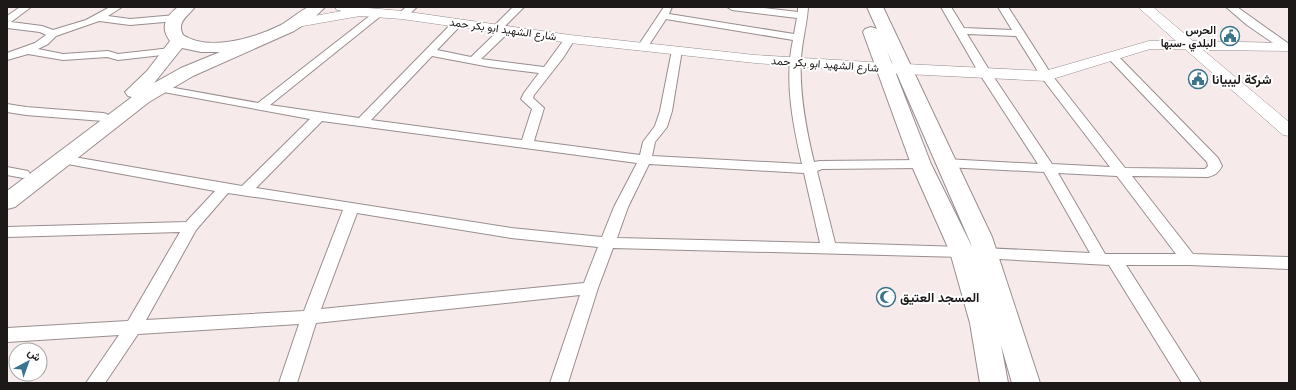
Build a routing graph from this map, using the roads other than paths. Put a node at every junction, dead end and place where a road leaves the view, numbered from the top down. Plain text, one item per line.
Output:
1 (26, 7) edge
2 (116, 7) edge
3 (317, 7) edge
4 (342, 7) edge
5 (519, 7) edge
6 (732, 7) edge
7 (861, 7) edge
8 (875, 7) edge
9 (946, 7) edge
10 (1003, 7) edge
11 (1145, 7) edge
12 (1231, 7) edge
13 (182, 10) edge
14 (407, 11) edge
15 (666, 11) edge
16 (360, 12) junction
17 (803, 12) edge
18 (379, 14) junction
19 (98, 18) junction
20 (7, 20) edge
21 (297, 22) junction
22 (458, 23) junction
23 (7, 25) edge
24 (502, 29) junction
25 (960, 31) junction
26 (1019, 33) junction
27 (52, 34) junction
28 (266, 38) junction
29 (799, 38) junction
30 (570, 39) junction
31 (1189, 45) junction
32 (175, 46) junction
33 (643, 46) junction
34 (1287, 47) edge
35 (26, 50) junction
36 (677, 50) junction
37 (429, 52) junction
38 (1112, 56) junction
39 (7, 57) edge
40 (474, 60) junction
41 (795, 62) junction
42 (895, 68) junction
43 (547, 71) junction
44 (985, 73) junction
45 (1046, 76) junction
46 (158, 88) junction
47 (260, 107) junction
48 (7, 108) edge
49 (103, 117) junction
50 (319, 117) junction
51 (362, 122) junction
52 (1289, 131) edge
53 (527, 144) junction
54 (62, 159) junction
55 (646, 160) junction
56 (945, 163) junction
57 (922, 164) junction
58 (1048, 168) junction
59 (810, 169) junction
60 (1122, 172) junction
61 (15, 173) edge
62 (7, 186) edge
63 (225, 188) junction
64 (245, 191) junction
65 (7, 202) edge
66 (352, 207) junction
67 (190, 227) junction
68 (7, 232) edge
69 (609, 243) junction
70 (830, 249) junction
71 (962, 252) junction
72 (986, 253) junction
73 (1107, 259) junction
74 (1189, 259) junction
75 (1289, 264) edge
76 (590, 288) junction
77 (310, 317) junction
78 (133, 328) junction
79 (7, 335) edge
80 (95, 383) edge
81 (288, 383) edge
82 (559, 383) edge
83 (994, 383) edge
84 (1026, 383) edge
85 (1192, 383) edge

1 - 20 street
2 - 19 street
3 - 21 main road
4 - 16 street, شارع الشهيد ابو بكر حمد
5 - 24 street
6 - 17 street
7 - 42 main road
8 - 42 main road
9 - 25 street
10 - 26 street
11 - 31 street
12 - 34 street
13 - 19 street
13 - 32 main road
14 - 18 street, شارع الشهيد ابو بكر حمد
14 - 22 street, شارع الشهيد ابو بكر حمد
15 - 29 street
15 - 33 street
16 - 18 street, شارع الشهيد ابو بكر حمد
16 - 21 street, شارع الشهيد ابو بكر حمد
17 - 29 street
18 - 47 street
19 - 27 street
21 - 28 main road
22 - 24 street, شارع الشهيد ابو بكر حمد
22 - 37 street
23 - 27 street
24 - 30 street, شارع الشهيد ابو بكر حمد
24 - 40 street
25 - 26 street
25 - 44 street
26 - 45 street
27 - 35 street
28 - 32 main road
28 - 46 main road
29 - 41 street
30 - 33 street, شارع الشهيد ابو بكر حمد
30 - 43 street
31 - 34 street, شارع الشهيد ابو بكر حمد
31 - 38 street, شارع الشهيد ابو بكر حمد
31 - 52 street
32 - 35 street
32 - 49 main road
33 - 36 street, شارع الشهيد ابو بكر حمد
35 - 39 street
36 - 41 street, شارع الشهيد ابو بكر حمد
36 - 55 street
37 - 40 street
37 - 51 street
38 - 45 street, شارع الشهيد ابو بكر حمد
38 - 60 street
40 - 43 street
41 - 42 street, شارع الشهيد ابو بكر حمد
41 - 59 street
42 - 44 street, شارع الشهيد ابو بكر حمد
42 - 56 main road
42 - 57 main road
43 - 53 street
44 - 45 street, شارع الشهيد ابو بكر حمد
44 - 58 street
45 - 60 street
46 - 47 street
46 - 54 main road
47 - 50 street
48 - 49 street
49 - 61 main road
50 - 51 street
50 - 64 street
51 - 53 street
53 - 55 street
54 - 63 street
54 - 65 main road
55 - 59 street
55 - 69 street
56 - 58 street
56 - 72 main road
57 - 59 street
57 - 71 main road
58 - 60 street
58 - 73 street
59 - 70 street
60 - 74 street
61 - 62 main road
63 - 64 street
63 - 67 street
64 - 66 street
66 - 69 street
66 - 77 street
67 - 68 street
67 - 78 street
69 - 70 street
69 - 76 street
70 - 71 street
71 - 72 street
71 - 83 main road
72 - 73 street
72 - 84 main road
73 - 74 street
73 - 85 street
74 - 75 street
76 - 77 street
76 - 82 street
77 - 78 street
77 - 81 street
78 - 79 street
78 - 80 street

